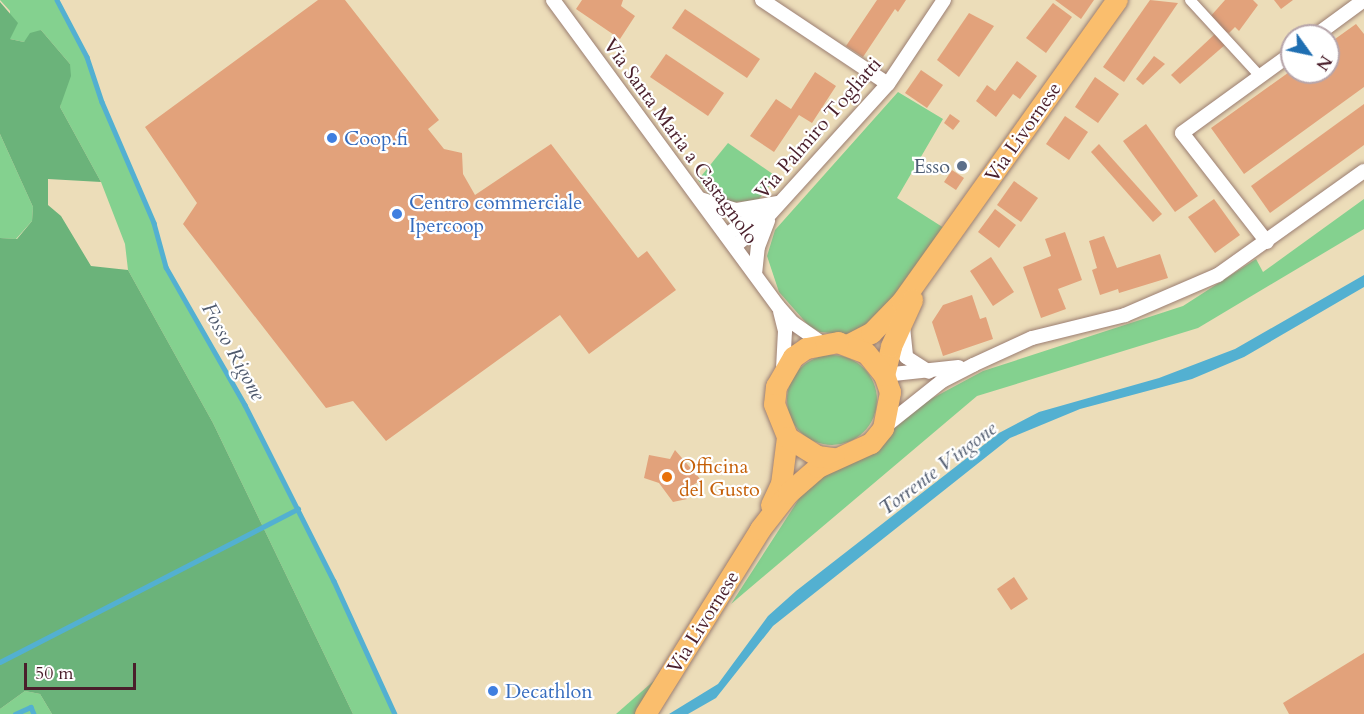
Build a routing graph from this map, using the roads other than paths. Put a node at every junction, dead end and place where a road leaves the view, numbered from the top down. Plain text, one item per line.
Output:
1 (553, 0) edge
2 (762, 0) edge
3 (944, 0) edge
4 (1117, 0) edge
5 (1190, 0) edge
6 (1364, 0) edge
7 (1331, 24) edge
8 (1280, 62) edge
9 (1260, 76) junction
10 (888, 84) junction
11 (1364, 171) edge
12 (700, 199) junction
13 (776, 203) junction
14 (730, 241) junction
15 (1267, 242) junction
16 (930, 264) junction
17 (755, 274) junction
18 (778, 306) junction
19 (904, 316) junction
20 (822, 343) junction
21 (849, 344) junction
22 (973, 365) junction
23 (783, 369) junction
24 (929, 372) junction
25 (884, 375) junction
26 (883, 428) junction
27 (787, 436) junction
28 (834, 458) junction
29 (760, 530) junction
30 (645, 714) edge

1 - 12 street, Via Santa Maria a Castagnolo
2 - 10 street
3 - 10 street, Via Palmiro Togliatti
4 - 16 main road, Via Livornese
5 - 9 street
6 - 7 street
8 - 9 street
9 - 15 street
10 - 13 street, Via Palmiro Togliatti
11 - 15 street
12 - 13 street
12 - 14 street, Via Santa Maria a Castagnolo
13 - 14 street, Via Palmiro Togliatti
13 - 17 street
14 - 17 street, Via Santa Maria a Castagnolo
15 - 22 street
16 - 19 main road, Via Livornese
16 - 21 main road, Via Livornese
17 - 18 street, Via Santa Maria a Castagnolo
18 - 20 street, Via Santa Maria a Castagnolo
18 - 23 street, Via Santa Maria a Castagnolo
19 - 24 street
19 - 25 main road, Via Livornese
20 - 21 main road
20 - 23 main road
21 - 25 main road
22 - 24 street
22 - 26 street
23 - 27 main road, Via Livornese
24 - 25 street
25 - 26 main road, Via Livornese
26 - 28 main road, Via Livornese
27 - 28 main road
27 - 29 main road, Via Livornese
28 - 29 main road, Via Livornese
29 - 30 main road, Via Livornese

